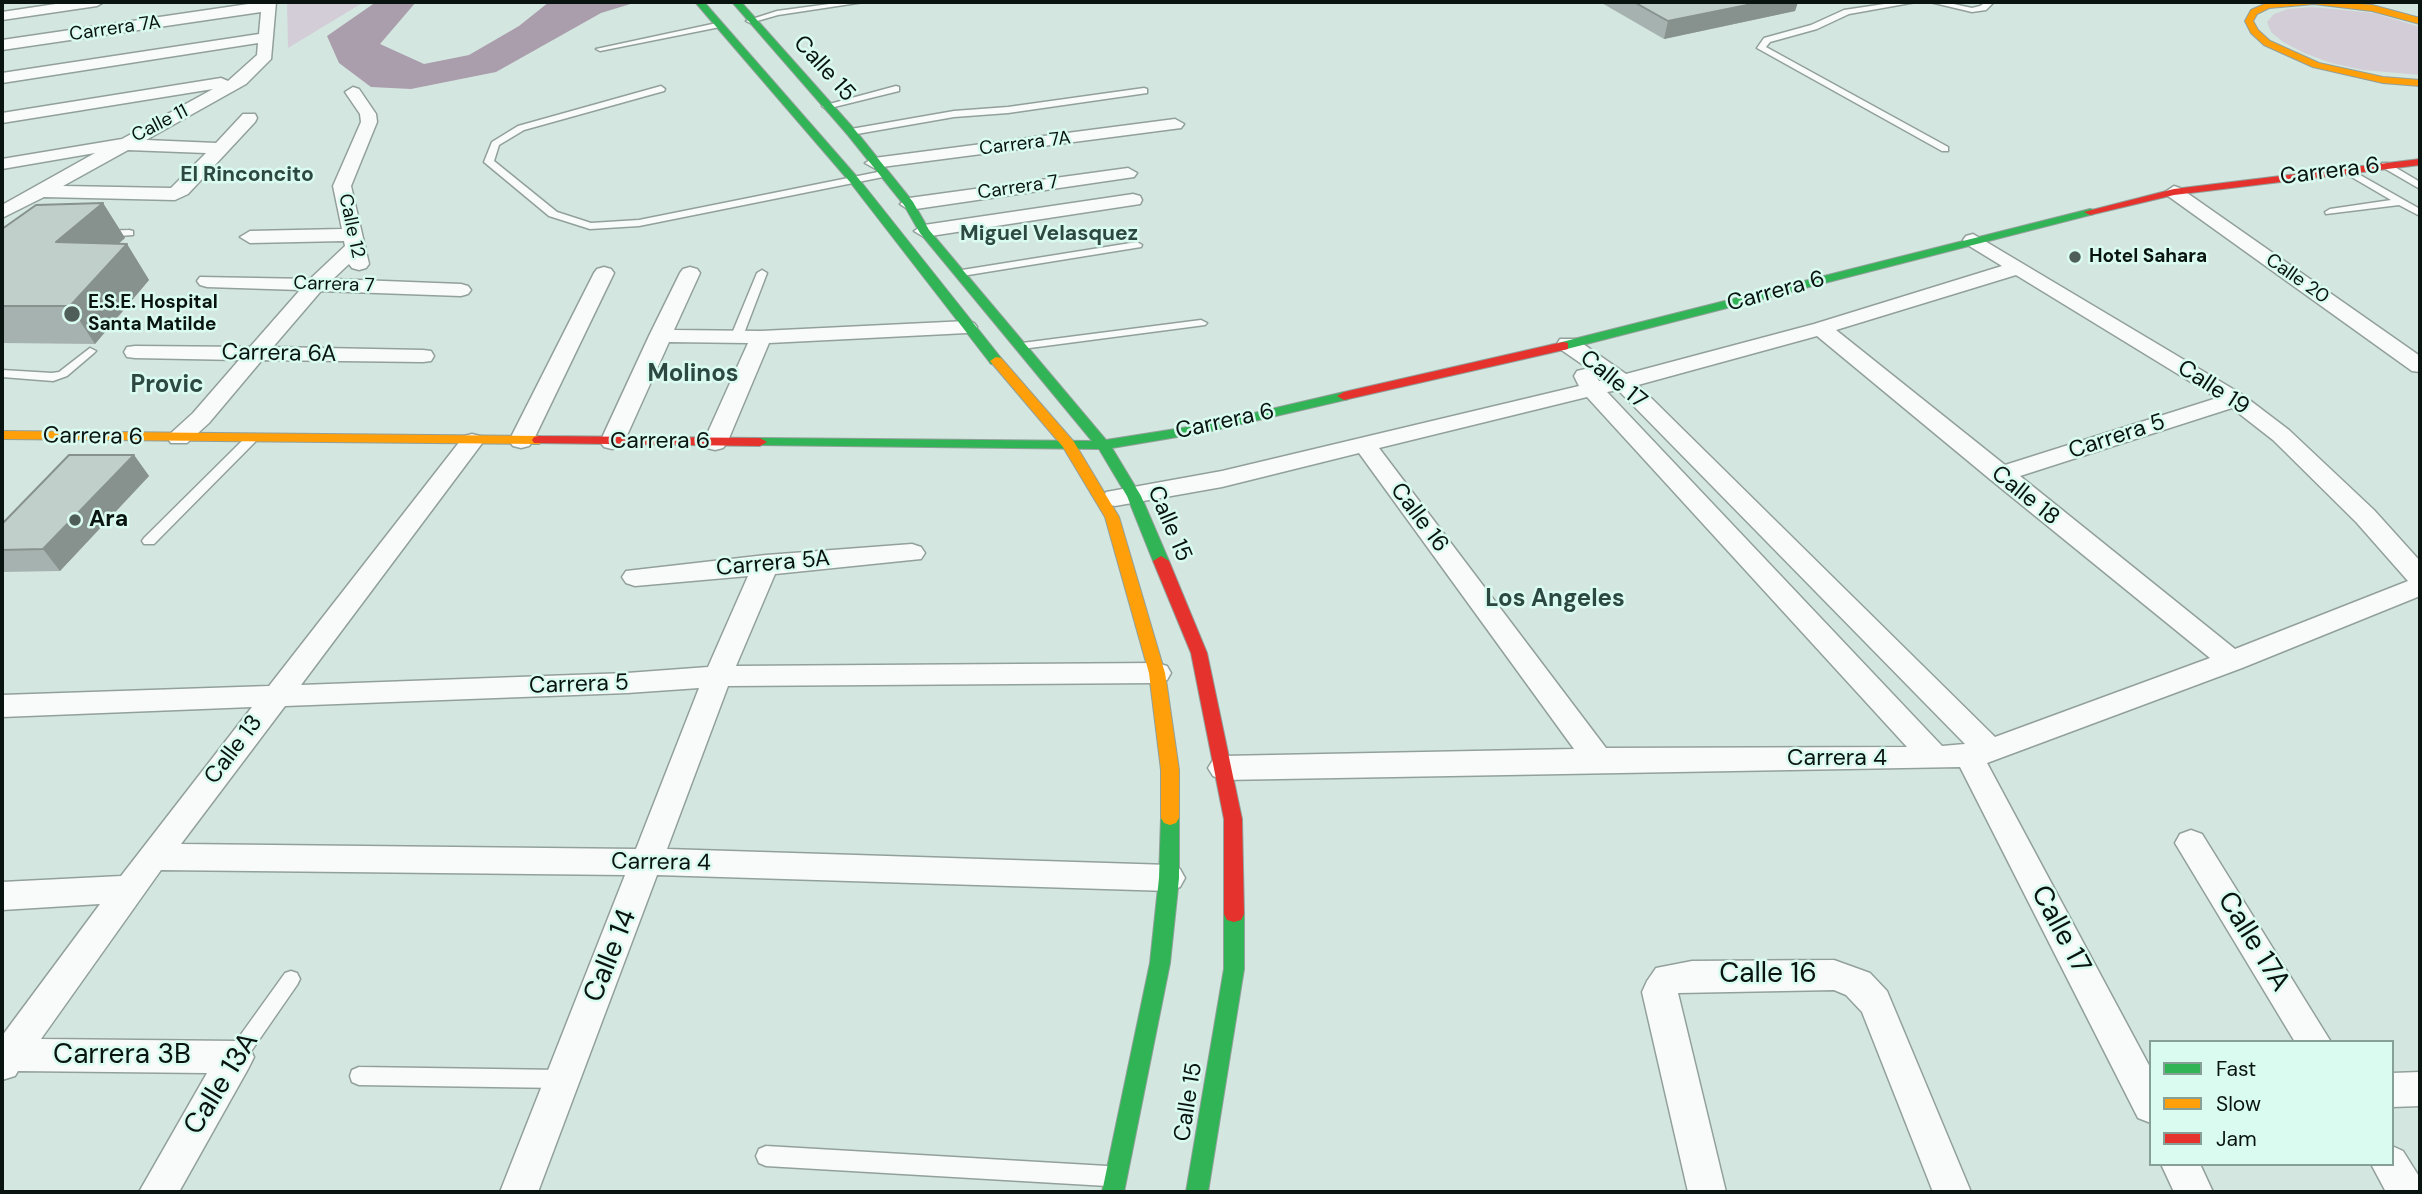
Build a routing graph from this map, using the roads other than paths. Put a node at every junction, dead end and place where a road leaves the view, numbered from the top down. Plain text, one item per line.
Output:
1 (97, 2) edge
2 (860, 2) edge
3 (1912, 2) edge
4 (1934, 2) edge
5 (1990, 2) edge
6 (2314, 2) edge
7 (2342, 3) edge
8 (269, 4) edge
9 (737, 4) edge
10 (2267, 4) edge
11 (703, 7) edge
12 (2, 16) edge
13 (750, 21) junction
14 (2420, 21) edge
15 (718, 25) junction
16 (267, 37) junction
17 (2, 45) edge
18 (600, 49) dead end
19 (2, 78) edge
20 (240, 80) junction
21 (2383, 80) junction
22 (2420, 83) edge
23 (661, 89) dead end
24 (896, 89) dead end
25 (1144, 91) dead end
26 (353, 92) dead end
27 (2420, 92) edge
28 (879, 102) dead end
29 (828, 109) junction
30 (2, 118) edge
31 (249, 118) dead end
32 (1175, 124) dead end
33 (851, 132) junction
34 (120, 144) junction
35 (222, 149) junction
36 (1944, 149) dead end
37 (2420, 162) edge
38 (2, 164) edge
39 (2385, 165) junction
40 (879, 168) junction
41 (2346, 170) junction
42 (1128, 173) dead end
43 (854, 180) junction
44 (2420, 186) edge
45 (39, 191) junction
46 (2174, 192) junction
47 (175, 194) joint
48 (1133, 200) dead end
49 (2401, 202) junction
50 (909, 204) junction
51 (5, 208) edge
52 (2330, 212) dead end
53 (2420, 214) edge
54 (924, 231) junction
55 (129, 233) dead end
56 (91, 234) edge
57 (250, 237) dead end
58 (1973, 240) junction
59 (355, 241) junction
60 (1136, 245) dead end
61 (2018, 268) junction
62 (690, 272) dead end
63 (604, 273) dead end
64 (762, 273) dead end
65 (962, 273) junction
66 (207, 281) dead end
67 (315, 285) junction
68 (363, 286) junction
69 (461, 290) dead end
70 (1201, 323) dead end
71 (967, 327) junction
72 (1821, 328) junction
73 (660, 336) junction
74 (737, 336) junction
75 (761, 337) junction
76 (1568, 344) junction
77 (1022, 346) junction
78 (90, 351) dead end
79 (135, 352) dead end
80 (257, 354) junction
81 (423, 356) dead end
82 (2420, 366) edge
83 (2, 374) edge
84 (1623, 382) junction
85 (1591, 388) junction
86 (2235, 400) junction
87 (2, 435) edge
88 (179, 438) junction
89 (251, 439) junction
90 (472, 441) junction
91 (521, 441) junction
92 (612, 442) junction
93 (715, 443) junction
94 (1364, 444) junction
95 (1069, 445) junction
96 (1103, 445) junction
97 (1999, 475) junction
98 (1135, 496) junction
99 (1102, 500) junction
100 (149, 541) dead end
101 (912, 553) dead end
102 (766, 564) junction
103 (635, 577) dead end
104 (2420, 577) edge
105 (2420, 586) edge
106 (2231, 661) junction
107 (1157, 673) junction
108 (718, 676) junction
109 (276, 695) junction
110 (2, 706) edge
111 (1979, 753) junction
112 (1935, 758) junction
113 (1598, 760) junction
114 (1223, 768) junction
115 (2192, 843) dead end
116 (153, 857) junction
117 (648, 862) junction
118 (1169, 878) junction
119 (129, 889) junction
120 (2, 895) edge
121 (291, 979) dead end
122 (2313, 1040) edge
123 (236, 1057) junction
124 (5, 1060) edge
125 (359, 1076) dead end
126 (561, 1079) junction
127 (2420, 1089) edge
128 (2394, 1090) edge
129 (2148, 1095) edge
130 (766, 1156) dead end
131 (2181, 1166) edge
132 (2391, 1166) edge
133 (1114, 1185) edge
134 (158, 1192) edge
135 (519, 1192) edge
136 (1197, 1192) edge
137 (1707, 1192) edge
138 (1952, 1192) edge
139 (2194, 1192) edge
140 (2407, 1192) edge

1 - 12 street
2 - 13 lane
3 - 36 lane
4 - 5 lane
6 - 7 street
6 - 10 street
7 - 14 street
8 - 16 street, Calle 11
8 - 17 street, Carrera 7A
9 - 13 street, Calle 15
10 - 21 street
11 - 15 street
13 - 15 street
13 - 29 street, Calle 15
15 - 18 lane
15 - 43 street
16 - 19 street
16 - 20 street, Calle 11
20 - 30 street
20 - 34 street, Calle 11
21 - 22 street
21 - 27 street
23 - 43 lane
24 - 29 lane
25 - 33 lane
26 - 59 street, Calle 12
28 - 29 lane
29 - 33 street, Calle 15
31 - 35 street
32 - 40 street, Carrera 7A
33 - 40 street, Calle 15
34 - 35 street
34 - 38 street
34 - 45 street, Calle 11
35 - 47 street
37 - 39 street, Carrera 6
39 - 41 street, Carrera 6
39 - 44 lane
40 - 43 lane
40 - 50 street, Calle 15
41 - 46 street, Carrera 6
41 - 49 lane
42 - 50 street, Carrera 7
43 - 71 street
45 - 47 street
45 - 51 street, Calle 11
46 - 58 street, Carrera 6
46 - 82 street, Calle 20
48 - 54 street
49 - 52 lane
49 - 53 lane
50 - 54 street, Calle 15
54 - 65 street, Calle 15
55 - 56 lane
57 - 59 street
58 - 61 street, Calle 19
58 - 76 street, Carrera 6
59 - 67 street
59 - 68 street, Calle 12
60 - 65 lane
61 - 72 street, Carrera 6
61 - 86 street, Calle 19
62 - 73 street
63 - 91 street
64 - 74 lane
65 - 77 street, Calle 15
66 - 67 street, Carrera 7
67 - 68 street, Carrera 7
67 - 80 street
68 - 69 street, Carrera 7
70 - 77 lane
71 - 75 street
71 - 95 street
72 - 84 street, Carrera 6
72 - 97 street, Calle 18
73 - 74 street
73 - 92 street
74 - 75 street
75 - 93 street
76 - 84 street, Calle 17
76 - 85 street, Calle 17
76 - 96 street, Carrera 6
77 - 96 street, Calle 15
78 - 83 lane
79 - 80 street, Carrera 6A
80 - 81 street, Carrera 6A
80 - 88 street
84 - 85 street, Carrera 6
84 - 111 street, Calle 17
85 - 94 street, Carrera 6
85 - 112 street, Calle 17
86 - 97 street, Carrera 5
86 - 104 street, Calle 19
87 - 88 street, Carrera 6
88 - 89 street, Carrera 6
89 - 90 street, Carrera 6
89 - 100 lane
90 - 91 street, Carrera 6
90 - 109 street, Calle 13
91 - 92 street, Carrera 6
92 - 93 street, Carrera 6
93 - 95 street, Carrera 6
94 - 98 street, Carrera 6
94 - 113 street, Calle 16
95 - 96 street, Carrera 6
95 - 99 street
96 - 98 street, Calle 15
97 - 106 street, Calle 18
98 - 99 street, Carrera 6
98 - 114 street, Calle 15
99 - 107 street
101 - 102 street, Carrera 5A
102 - 103 street, Carrera 5A
102 - 108 street, Calle 14
105 - 106 street, Carrera 4
106 - 111 street, Carrera 4
107 - 108 street, Carrera 5
107 - 118 street
108 - 109 street, Carrera 5
108 - 117 street, Calle 14
109 - 110 street, Carrera 5
109 - 116 street, Calle 13
111 - 112 street, Carrera 4
111 - 129 street, Calle 17
112 - 113 street, Carrera 4
113 - 114 street, Carrera 4
114 - 136 street, Calle 15
115 - 122 street, Calle 17A
116 - 117 street, Carrera 4
116 - 119 street, Calle 13
117 - 118 street, Carrera 4
117 - 126 street, Calle 14
118 - 133 street
119 - 120 street
119 - 124 street, Calle 13
121 - 123 lane, Calle 13A
123 - 124 street, Carrera 3B
123 - 134 street, Calle 13A
125 - 126 lane
126 - 135 street, Calle 14
127 - 128 street
130 - 133 lane
131 - 139 street
132 - 140 street
137 - 138 street, Calle 16

